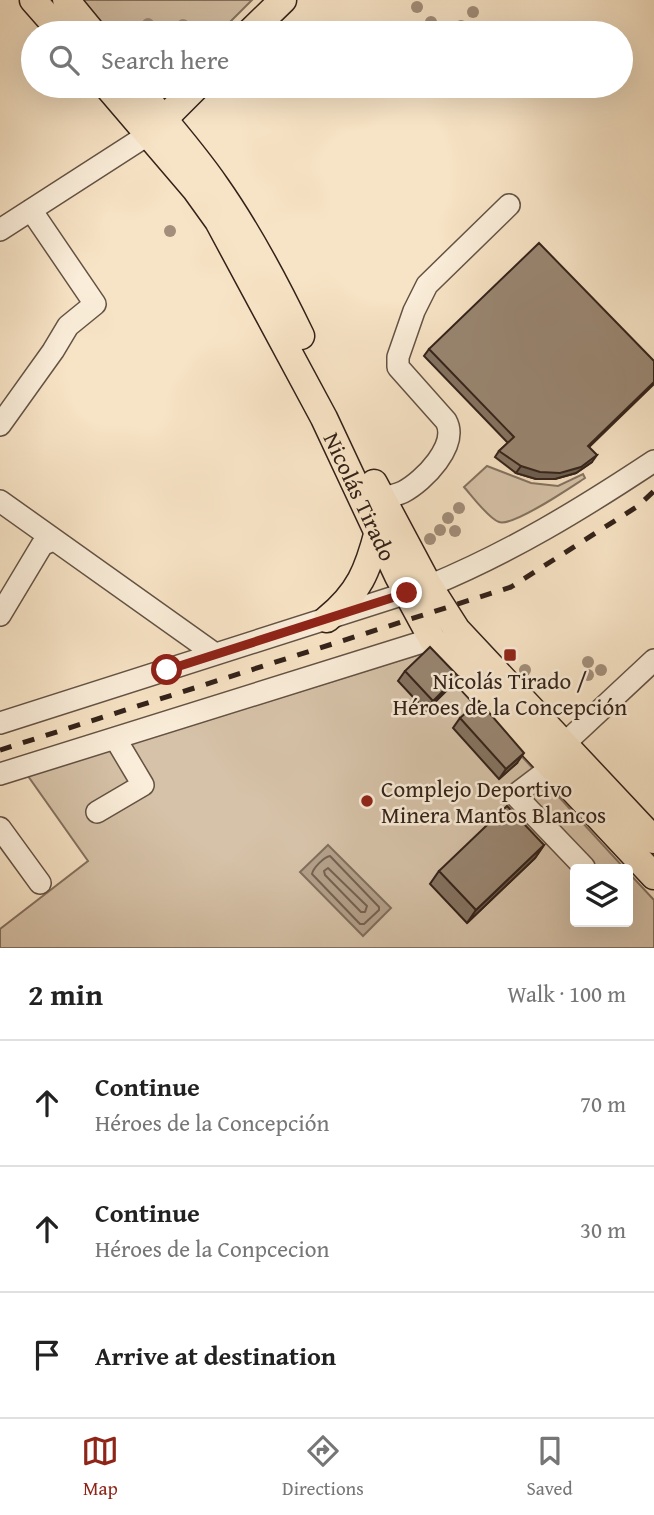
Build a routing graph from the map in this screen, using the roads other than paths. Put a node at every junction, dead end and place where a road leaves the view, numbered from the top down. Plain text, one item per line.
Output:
1 (33, 0) edge
2 (66, 0) edge
3 (283, 0) edge
4 (51, 21) edge
5 (83, 21) edge
6 (261, 21) edge
7 (121, 98) edge
8 (142, 98) edge
9 (185, 98) edge
10 (156, 127) junction
11 (509, 205) dead end
12 (31, 210) junction
13 (0, 230) edge
14 (0, 425) edge
15 (654, 461) edge
16 (382, 499) junction
17 (0, 501) edge
18 (378, 531) junction
19 (53, 540) junction
20 (418, 589) junction
21 (0, 615) edge
22 (327, 619) junction
23 (432, 639) junction
24 (215, 654) junction
25 (654, 660) edge
26 (0, 723) edge
27 (115, 738) junction
28 (558, 755) junction
29 (0, 774) edge
30 (97, 812) dead end
31 (0, 828) edge
32 (654, 840) edge
33 (581, 864) edge
34 (654, 876) edge
35 (40, 883) dead end

1 - 4 main road
2 - 5 main road
3 - 6 main road
7 - 10 main road, Nicolás Tirado
8 - 10 main road, Nicolás Tirado
9 - 10 main road
10 - 12 street
10 - 16 main road, Nicolás Tirado
10 - 18 main road, Nicolás Tirado
11 - 16 street
12 - 13 street
12 - 14 street
15 - 20 street
16 - 20 main road, Nicolás Tirado
17 - 19 street
18 - 20 main road, Nicolás Tirado
18 - 22 main road
19 - 21 street
19 - 24 street
20 - 22 street
20 - 23 main road, Nicolás Tirado
20 - 28 main road, Nicolás Tirado
22 - 24 street
23 - 27 street
23 - 28 main road, Nicolás Tirado
24 - 26 street
25 - 28 street
27 - 29 street
27 - 30 street
28 - 32 main road, Nicolás Tirado
28 - 33 street
28 - 34 main road, Nicolás Tirado
31 - 35 street

